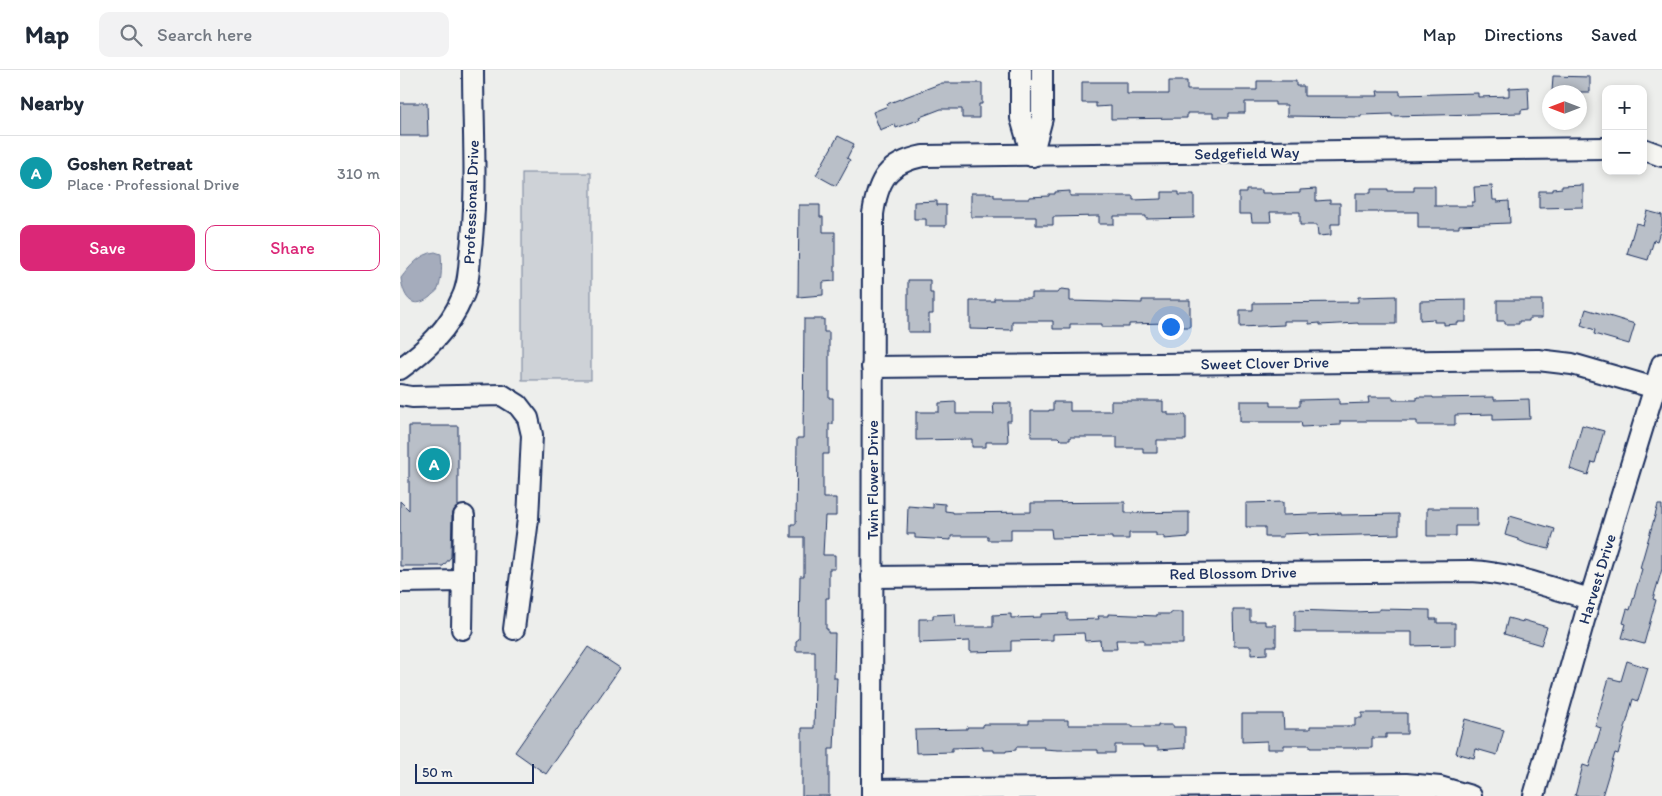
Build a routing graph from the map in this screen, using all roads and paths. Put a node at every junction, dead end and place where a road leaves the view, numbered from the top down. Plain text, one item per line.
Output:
1 (473, 70) edge
2 (1021, 70) edge
3 (1042, 70) edge
4 (1602, 148) edge
5 (1647, 150) edge
6 (1032, 156) junction
7 (1662, 156) edge
8 (891, 169) joint
9 (1662, 364) edge
10 (872, 367) junction
11 (400, 369) edge
12 (1655, 388) junction
13 (400, 395) edge
14 (464, 516) dead end
15 (872, 578) junction
16 (400, 582) edge
17 (463, 582) junction
18 (1590, 599) junction
19 (462, 629) dead end
20 (514, 629) dead end
21 (872, 793) edge
22 (1471, 796) edge
23 (1534, 796) edge

1 - 11 street, Professional Drive
2 - 6 street
3 - 6 street
4 - 6 street, Sedgefield Way
5 - 7 street
6 - 8 street, Sedgefield Way
8 - 10 street, Twin Flower Drive
9 - 12 street, Harvest Drive
10 - 12 street, Sweet Clover Drive
10 - 15 street, Twin Flower Drive
12 - 18 street, Harvest Drive
13 - 20 street
14 - 17 street
15 - 18 street, Red Blossom Drive
15 - 21 street, Twin Flower Drive
16 - 17 street
17 - 19 street
18 - 23 street, Harvest Drive
21 - 22 street

